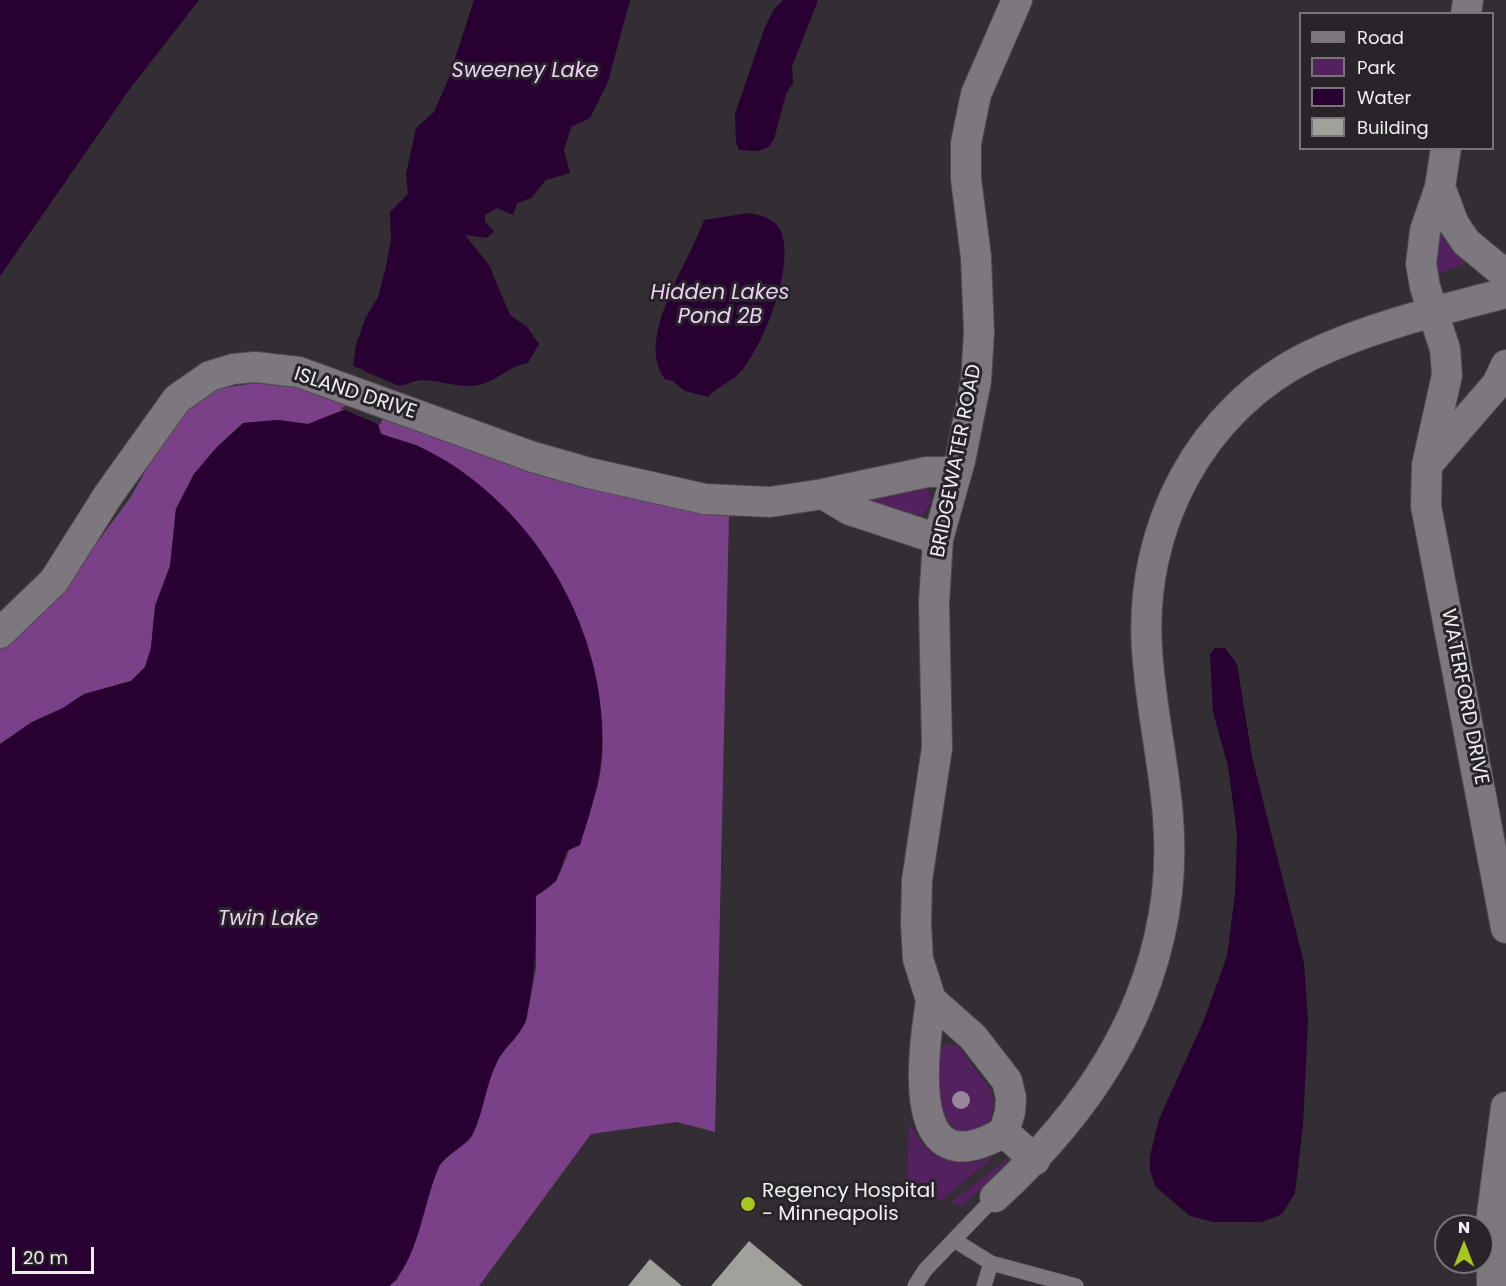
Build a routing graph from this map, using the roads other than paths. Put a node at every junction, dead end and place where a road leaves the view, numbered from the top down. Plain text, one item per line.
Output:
1 (1017, 0) edge
2 (1446, 150) edge
3 (1440, 187) junction
4 (1506, 275) edge
5 (1506, 293) edge
6 (1433, 313) junction
7 (1506, 365) edge
8 (1427, 465) junction
9 (957, 472) junction
10 (823, 494) junction
11 (938, 539) junction
12 (0, 633) edge
13 (1506, 928) edge
14 (931, 1000) junction
15 (1506, 1107) edge
16 (1004, 1132) junction
17 (1035, 1160) junction
18 (995, 1197) joint
19 (954, 1240) junction
20 (992, 1263) junction
21 (1068, 1285) edge
22 (915, 1286) edge
23 (984, 1286) edge
24 (1492, 1286) edge

1 - 9 street, BRIDGEWATER ROAD
2 - 3 street, WATERFORD DRIVE
3 - 4 street
3 - 6 street, WATERFORD DRIVE
5 - 6 street
6 - 8 street, WATERFORD DRIVE
6 - 17 street
7 - 8 street
8 - 13 street, WATERFORD DRIVE
9 - 10 street, ISLAND DRIVE
9 - 11 street, BRIDGEWATER ROAD
10 - 11 street
10 - 12 street, ISLAND DRIVE
11 - 14 street, BRIDGEWATER ROAD
14 - 16 street
14 - 16 street, BRIDGEWATER ROAD
15 - 24 street
16 - 17 street
17 - 18 street
18 - 19 lane
19 - 20 lane
19 - 22 lane
20 - 21 lane
20 - 23 lane

